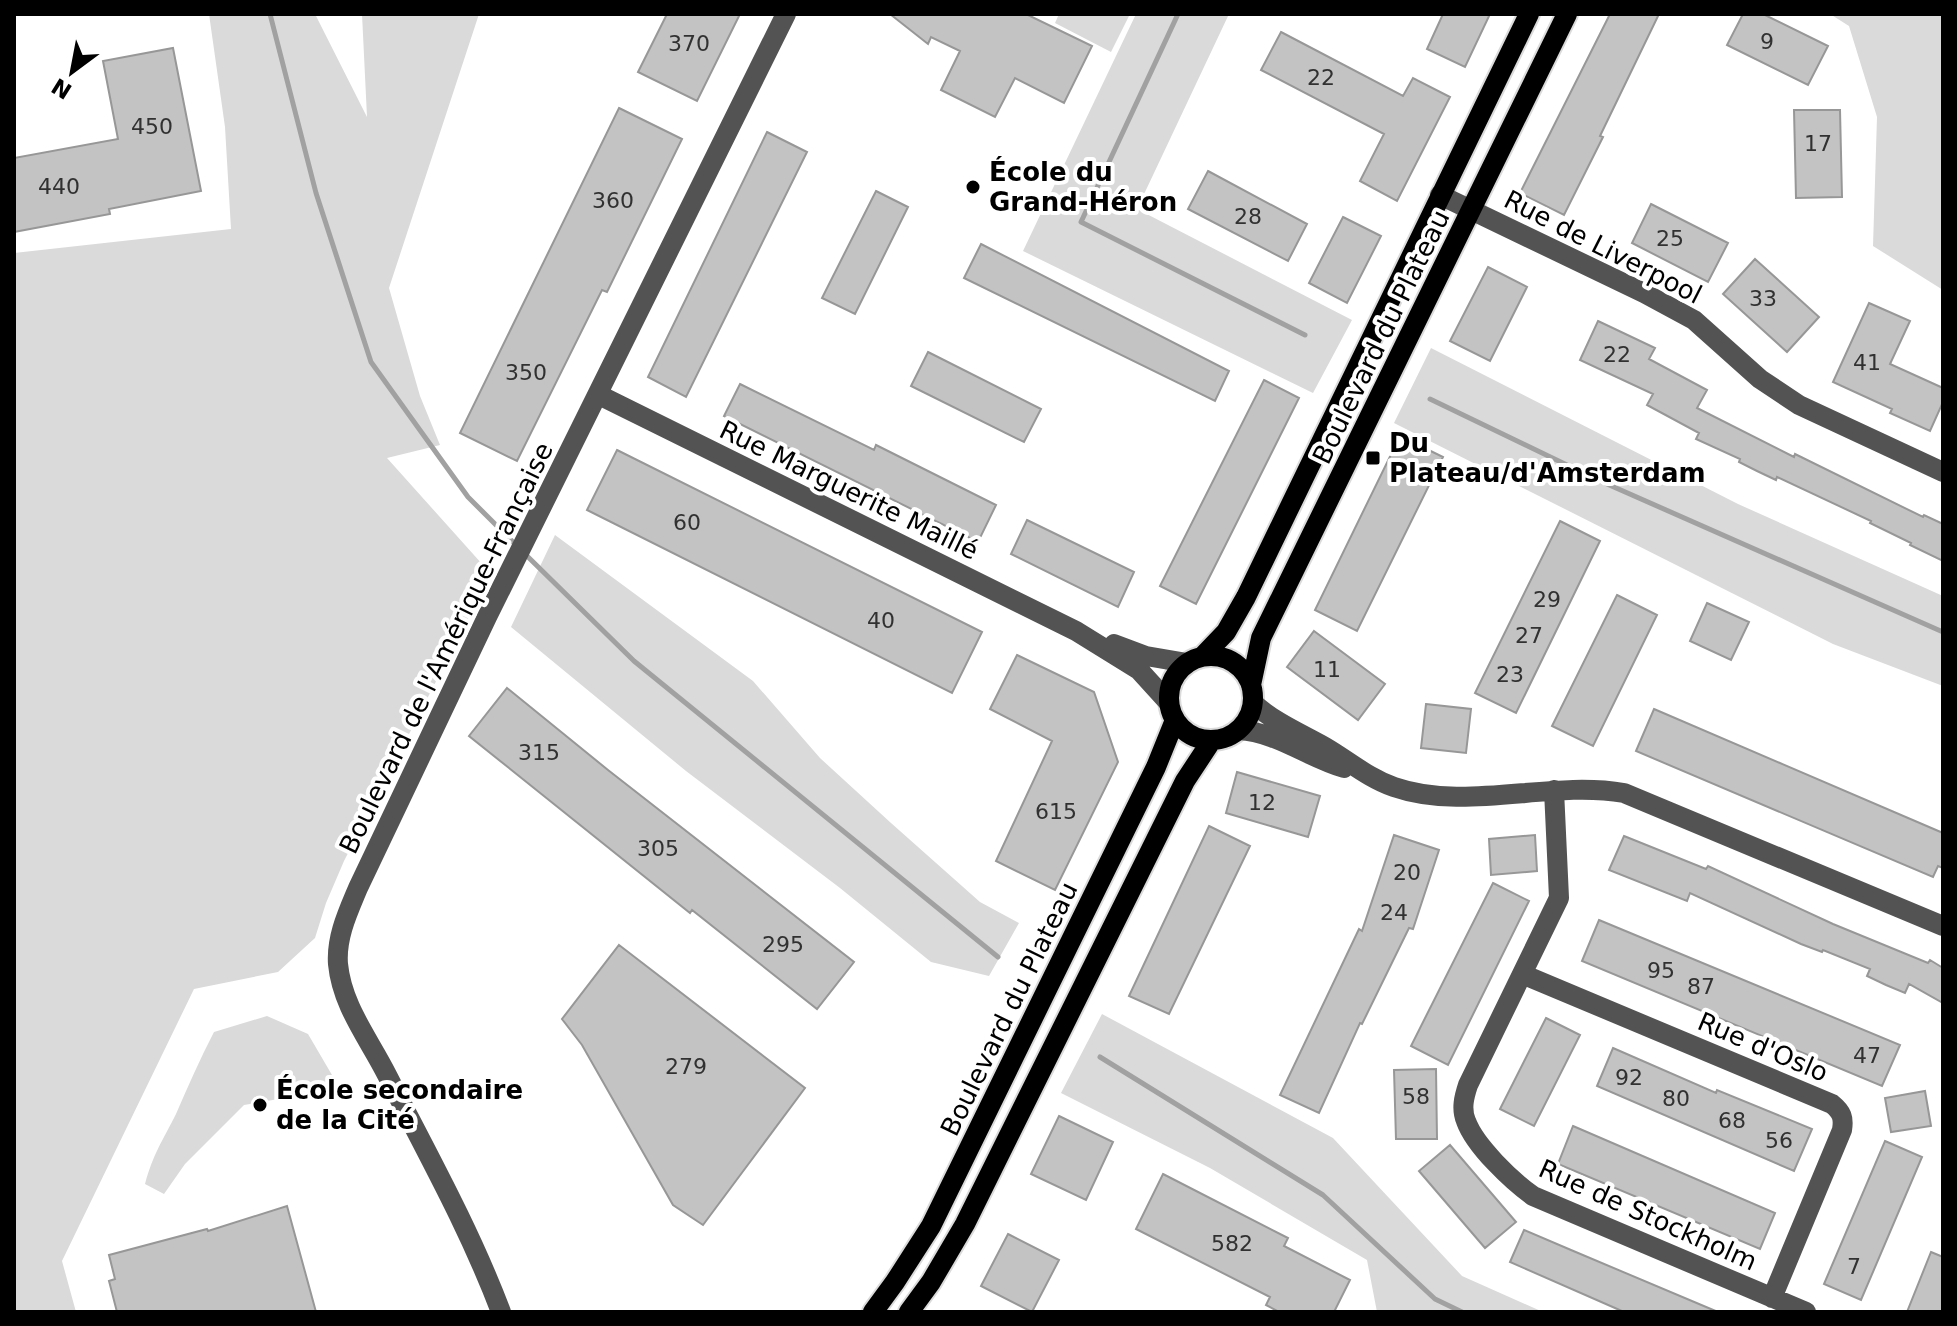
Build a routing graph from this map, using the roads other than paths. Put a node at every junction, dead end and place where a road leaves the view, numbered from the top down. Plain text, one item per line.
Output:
1 (786, 14) edge
2 (1529, 14) edge
3 (1567, 14) edge
4 (1440, 195) junction
5 (1472, 211) junction
6 (599, 395) junction
7 (1943, 472) edge
8 (1076, 631) junction
9 (1194, 660) junction
10 (1252, 694) junction
11 (1172, 712) junction
12 (1239, 730) junction
13 (1212, 740) junction
14 (1364, 774) junction
15 (1554, 790) junction
16 (1943, 926) edge
17 (1522, 974) junction
18 (1772, 1298) junction
19 (501, 1312) edge
20 (873, 1312) edge
21 (909, 1312) edge
22 (1806, 1312) edge

1 - 6 street, Boulevard de l'Amérique-Française
2 - 4 main road, Boulevard du Plateau
3 - 5 main road, Boulevard du Plateau
4 - 5 street, Rue de Liverpool
4 - 9 main road, Boulevard du Plateau
5 - 7 street, Rue de Liverpool
5 - 10 main road, Boulevard du Plateau
6 - 8 street, Rue Marguerite Maillé
6 - 19 street, Boulevard de l'Amérique-Française
8 - 9 street, Rue Marguerite Maillé
8 - 11 street, Rue Marguerite Maillé
9 - 10 main road
9 - 11 main road
10 - 12 main road
10 - 14 street
11 - 13 main road
11 - 20 main road, Boulevard du Plateau
12 - 13 main road
12 - 14 street
13 - 21 main road
14 - 15 street
15 - 16 street
15 - 17 street, Rue de Stockholm
17 - 18 street, Rue de Stockholm
17 - 18 street, Rue d'Oslo
18 - 22 street, Rue de Stockholm

